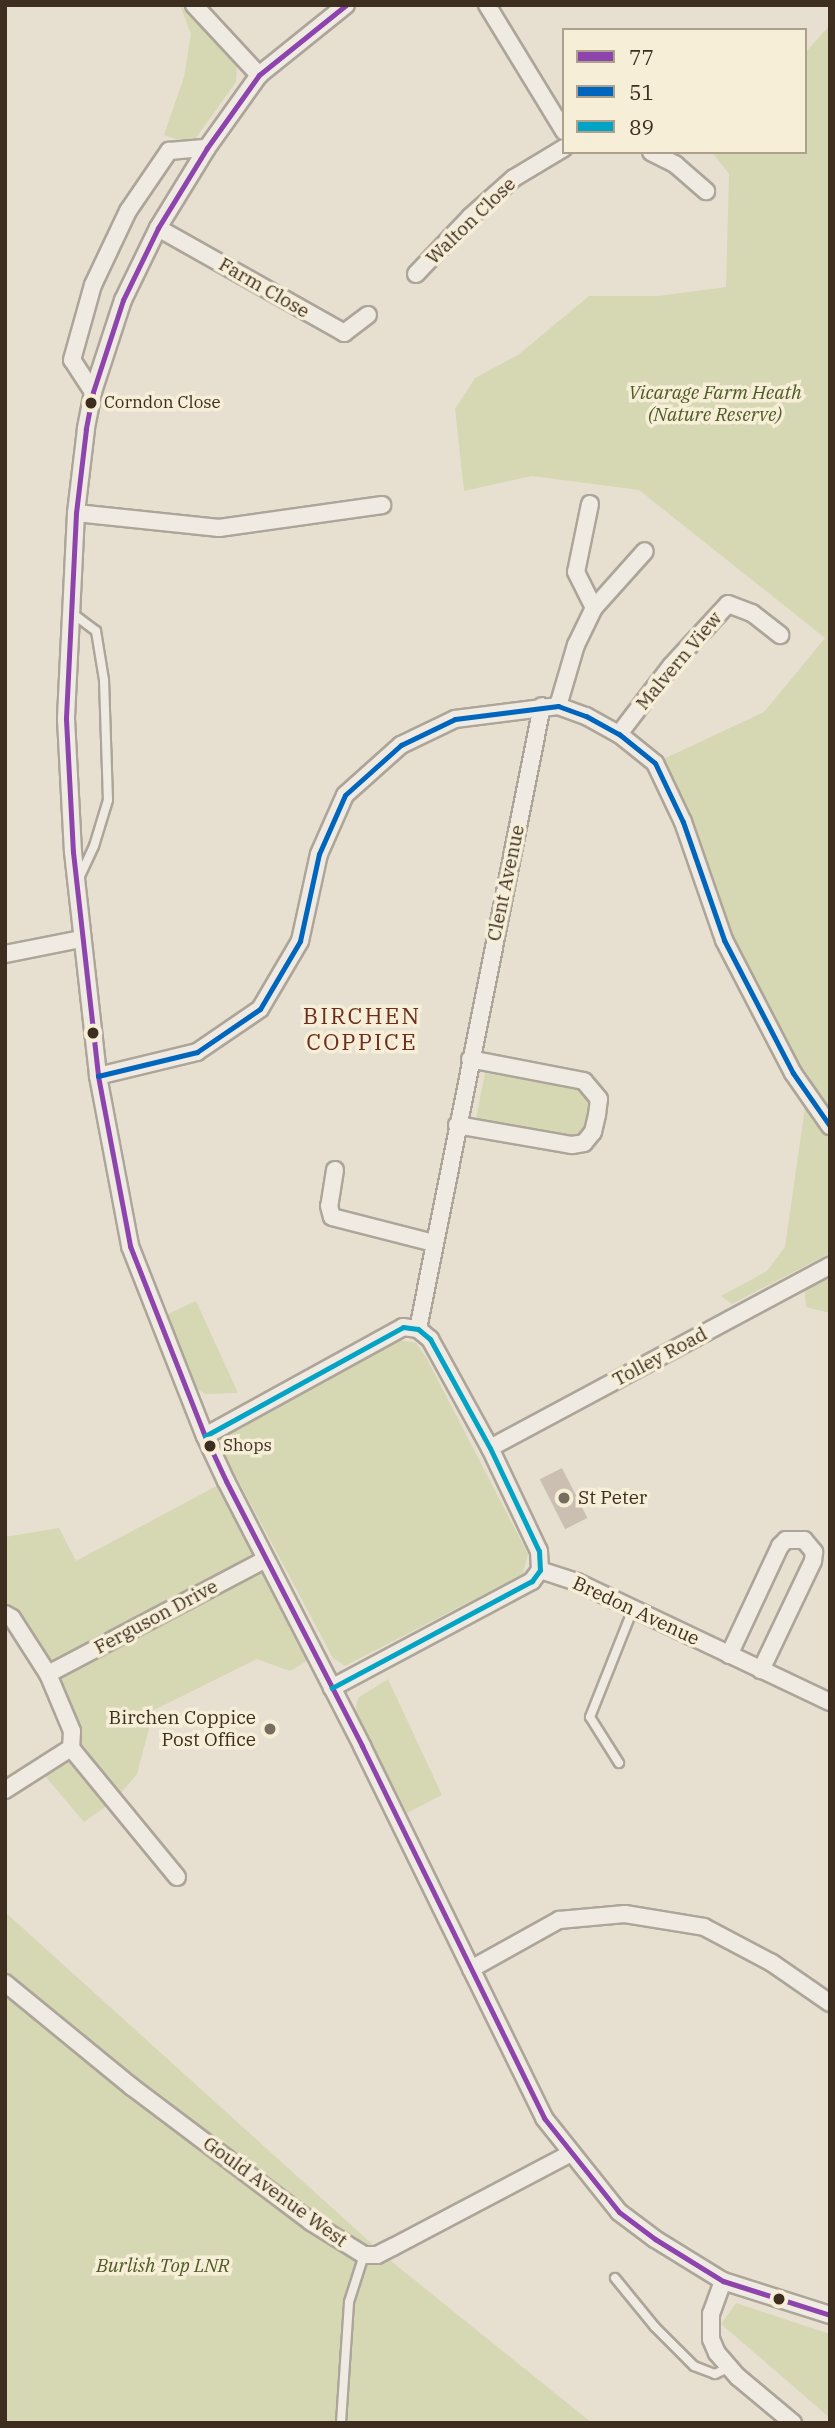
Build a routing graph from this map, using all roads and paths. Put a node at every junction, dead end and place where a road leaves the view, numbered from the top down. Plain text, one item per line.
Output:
1 (194, 5) edge
2 (346, 5) edge
3 (487, 5) edge
4 (259, 75) junction
5 (562, 128) edge
6 (207, 148) junction
7 (562, 149) edge
8 (655, 154) edge
9 (706, 191) dead end
10 (158, 228) junction
11 (416, 274) dead end
12 (368, 315) dead end
13 (93, 392) junction
14 (590, 504) dead end
15 (382, 505) dead end
16 (76, 513) junction
17 (645, 551) dead end
18 (594, 608) junction
19 (72, 613) junction
20 (780, 635) dead end
21 (550, 706) junction
22 (619, 734) junction
23 (76, 884) junction
24 (81, 939) junction
25 (5, 954) edge
26 (470, 1059) junction
27 (98, 1076) junction
28 (457, 1125) junction
29 (830, 1126) edge
30 (335, 1170) dead end
31 (434, 1243) junction
32 (830, 1266) edge
33 (418, 1329) junction
34 (205, 1436) junction
35 (490, 1448) junction
36 (264, 1560) junction
37 (540, 1570) junction
38 (633, 1609) junction
39 (5, 1614) edge
40 (729, 1655) junction
41 (761, 1670) junction
42 (48, 1674) junction
43 (332, 1688) junction
44 (830, 1702) edge
45 (71, 1748) junction
46 (619, 1763) dead end
47 (5, 1790) edge
48 (177, 1877) dead end
49 (471, 1969) junction
50 (5, 1983) edge
51 (830, 2003) edge
52 (570, 2153) junction
53 (363, 2256) junction
54 (615, 2278) dead end
55 (723, 2281) junction
56 (830, 2315) edge
57 (730, 2367) junction
58 (341, 2423) edge
59 (793, 2423) edge

1 - 4 street
2 - 4 street
3 - 5 street
4 - 6 street
6 - 10 street
6 - 13 street
7 - 11 street, Walton Close
8 - 9 street
10 - 12 street, Farm Close
10 - 13 street
13 - 16 street
14 - 18 street
15 - 16 street
16 - 19 street
17 - 18 street, Clent Avenue
18 - 21 street, Clent Avenue
19 - 23 street
19 - 23 lane
20 - 22 street, Malvern View
21 - 22 street
21 - 26 street, Clent Avenue
21 - 27 street
22 - 29 street
23 - 24 street
24 - 25 street
24 - 27 street
26 - 28 street, Clent Avenue
26 - 28 street
27 - 34 street
28 - 31 street, Clent Avenue
30 - 31 street
31 - 33 street, Clent Avenue
32 - 35 street, Tolley Road
33 - 34 street
33 - 35 street
34 - 36 street
35 - 37 street
36 - 42 street, Ferguson Drive
36 - 43 street
37 - 38 street, Bredon Avenue
37 - 43 street
38 - 40 street, Bredon Avenue
38 - 46 lane
39 - 42 street
40 - 41 street, Bredon Avenue
40 - 41 street
41 - 44 street, Bredon Avenue
42 - 45 street
43 - 49 street
45 - 47 street
45 - 48 street
49 - 51 street
49 - 52 street
50 - 53 street, Gould Avenue West
52 - 53 street, Gould Avenue West
52 - 55 street
53 - 58 lane
54 - 57 lane
55 - 56 street
55 - 57 street
57 - 59 street

